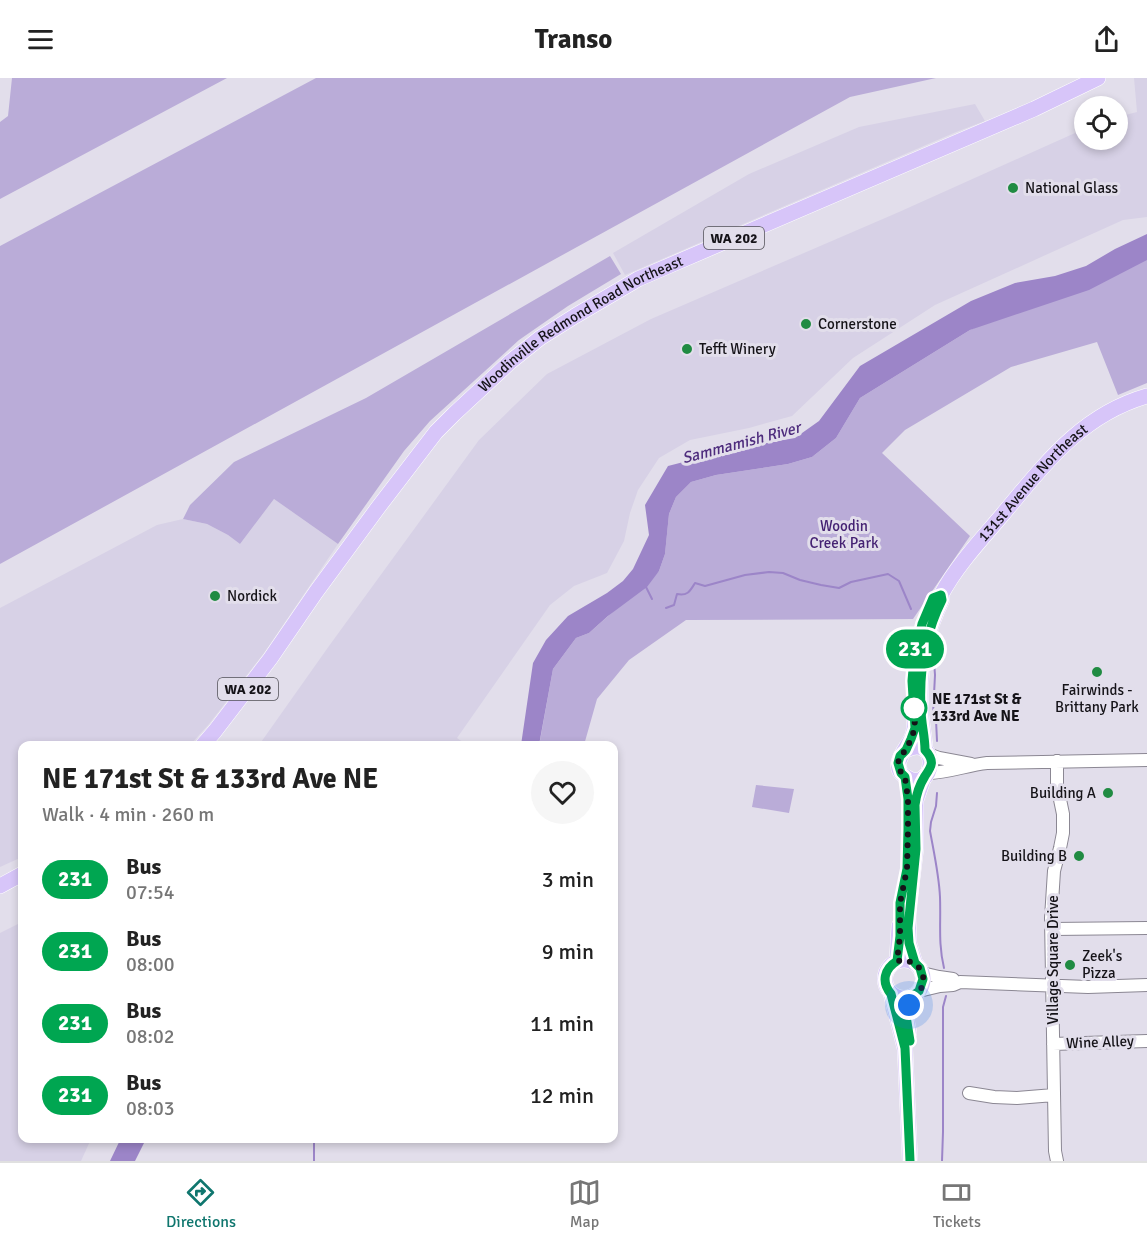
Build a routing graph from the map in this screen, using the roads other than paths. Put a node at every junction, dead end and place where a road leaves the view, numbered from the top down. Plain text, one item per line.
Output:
1 (1098, 78) edge
2 (1147, 396) edge
3 (941, 595) junction
4 (206, 741) edge
5 (906, 750) junction
6 (927, 752) junction
7 (1147, 760) edge
8 (1058, 761) junction
9 (972, 764) junction
10 (926, 775) junction
11 (905, 777) junction
12 (18, 876) edge
13 (0, 886) edge
14 (1147, 928) edge
15 (1052, 929) junction
16 (897, 961) junction
17 (919, 968) junction
18 (960, 982) junction
19 (1147, 985) edge
20 (1053, 986) junction
21 (891, 994) junction
22 (915, 994) junction
23 (1147, 1041) edge
24 (1053, 1044) junction
25 (969, 1094) dead end
26 (1054, 1095) junction
27 (1056, 1160) edge
28 (910, 1161) edge
29 (918, 1161) edge

1 - 4 main road, Woodinville Redmond Road Northeast / WA 202
2 - 3 main road, 131st Avenue Northeast
3 - 5 main road
3 - 6 main road
5 - 6 main road
5 - 11 main road
6 - 9 street
6 - 10 main road
7 - 8 street
8 - 9 street
8 - 15 street, Village Square Drive
9 - 10 street
10 - 11 main road
10 - 17 main road
11 - 16 main road
12 - 13 main road
14 - 15 street
15 - 20 street, Village Square Drive
16 - 17 main road
16 - 21 main road
17 - 18 street
17 - 22 main road
18 - 20 street
18 - 22 street
19 - 20 street
20 - 24 street, Village Square Drive
21 - 22 main road
21 - 28 main road
22 - 29 main road
23 - 24 street, Wine Alley
24 - 26 street, Village Square Drive
25 - 26 street
26 - 27 street, Village Square Drive

